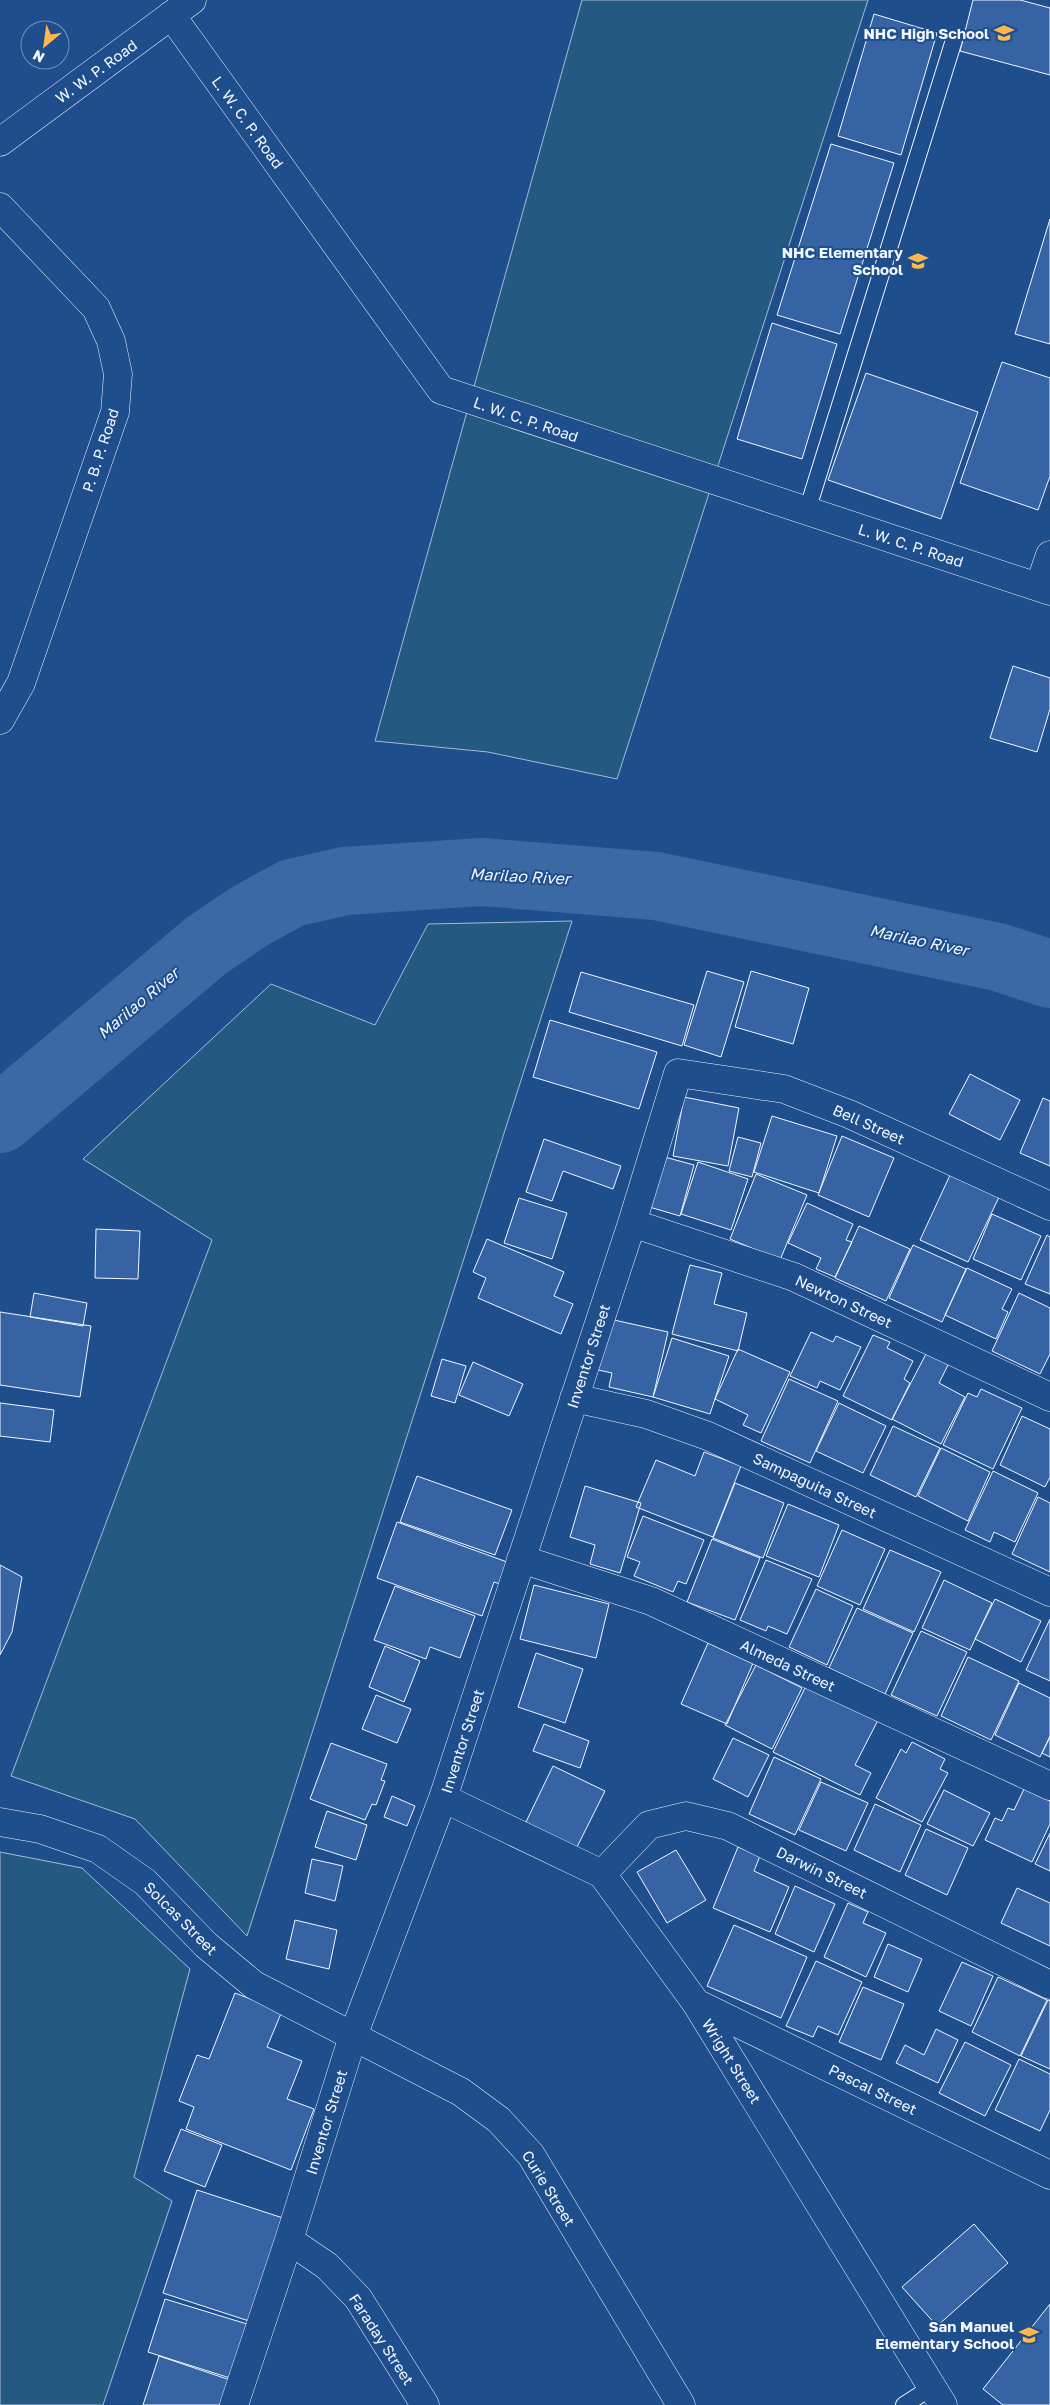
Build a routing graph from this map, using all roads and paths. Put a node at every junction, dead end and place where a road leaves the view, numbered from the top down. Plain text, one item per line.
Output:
1 (182, 8) edge
2 (954, 40) dead end
3 (0, 142) edge
4 (0, 206) edge
5 (806, 511) junction
6 (1050, 555) edge
7 (1044, 589) edge
8 (0, 720) edge
9 (678, 1073) joint
10 (1050, 1206) edge
11 (632, 1223) junction
12 (1050, 1397) edge
13 (574, 1398) junction
14 (521, 1559) junction
15 (1050, 1592) edge
16 (1050, 1786) edge
17 (443, 1798) junction
18 (0, 1822) edge
19 (602, 1874) junction
20 (1050, 1985) edge
21 (696, 2003) junction
22 (353, 2036) junction
23 (1050, 2175) edge
24 (289, 2240) junction
25 (938, 2396) edge
26 (234, 2405) edge
27 (425, 2405) edge
28 (680, 2405) edge
29 (904, 2405) edge

1 - 3 street, W. W. P. Road
1 - 5 street, L. W. C. P. Road
2 - 5 lane
4 - 8 street, P. B. P. Road
5 - 7 street, L. W. C. P. Road
6 - 7 street
9 - 10 street, Bell Street
9 - 11 street, Inventor Street
11 - 12 street, Newton Street
11 - 13 street, Inventor Street
13 - 14 street, Inventor Street
13 - 15 street, Sampaguita Street
14 - 16 street, Almeda Street
14 - 17 street, Inventor Street
17 - 19 street, Wright Street
17 - 22 street, Inventor Street
18 - 22 street, Solcas Street
19 - 20 street, Darwin Street
19 - 21 street, Wright Street
21 - 23 street, Pascal Street
21 - 25 street, Wright Street
22 - 24 street, Inventor Street
22 - 28 street, Curie Street
24 - 26 street, Inventor Street
24 - 27 street, Faraday Street
25 - 29 lane

